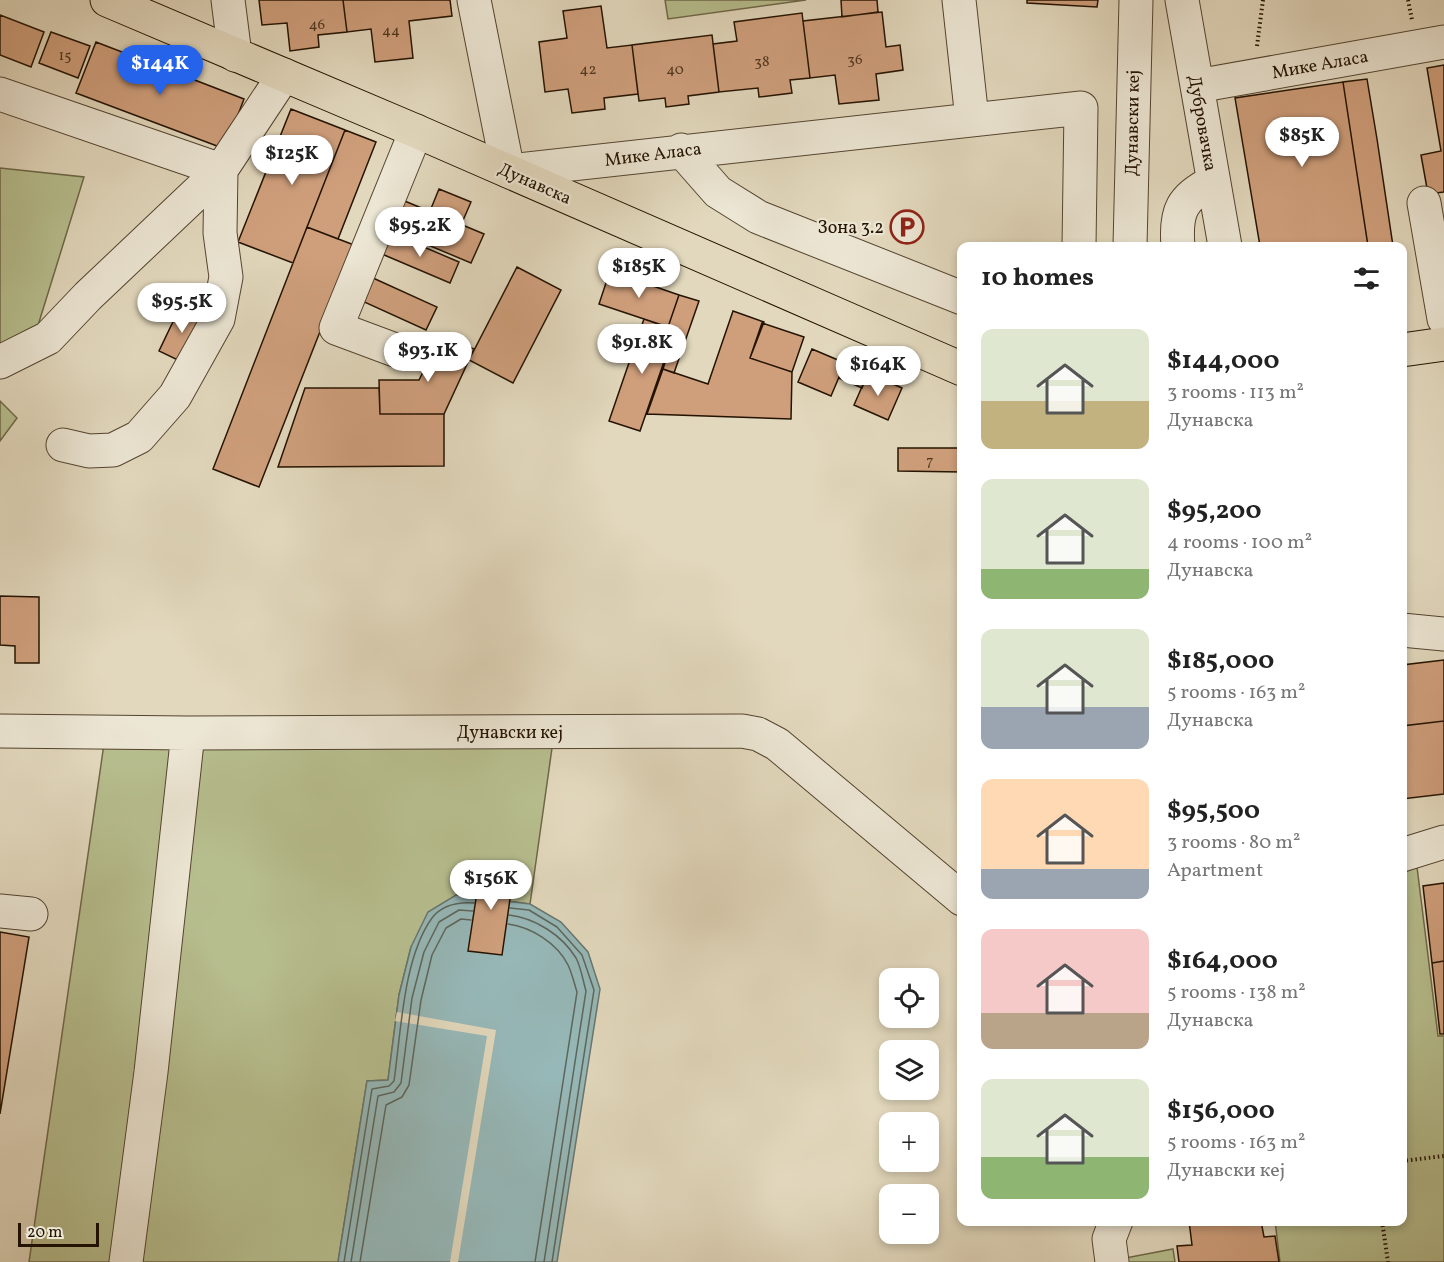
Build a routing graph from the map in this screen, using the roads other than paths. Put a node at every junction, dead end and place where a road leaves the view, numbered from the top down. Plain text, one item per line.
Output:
1 (107, 0) edge
2 (228, 0) edge
3 (474, 0) edge
4 (959, 0) edge
5 (1136, 0) edge
6 (1181, 1) edge
7 (1444, 42) edge
8 (235, 55) junction
9 (284, 75) junction
10 (1197, 86) junction
11 (0, 94) edge
12 (972, 119) junction
13 (416, 131) junction
14 (681, 150) junction
15 (221, 170) junction
16 (508, 171) junction
17 (1213, 182) junction
18 (1424, 203) dead end
19 (1079, 242) edge
20 (1130, 242) edge
21 (1178, 242) edge
22 (1224, 242) edge
23 (957, 296) edge
24 (1444, 319) edge
25 (1444, 345) edge
26 (1407, 349) edge
27 (395, 350) dead end
28 (0, 362) edge
29 (957, 367) edge
30 (63, 445) dead end
31 (1407, 630) edge
32 (1444, 634) edge
33 (0, 731) edge
34 (188, 734) junction
35 (1444, 842) edge
36 (1407, 853) edge
37 (957, 895) edge
38 (1114, 1226) edge
39 (126, 1262) edge
40 (1112, 1262) edge

1 - 8 main road, Дунавска
2 - 8 street
3 - 16 street
4 - 12 street
5 - 20 street, Дунавски кеј
6 - 10 street, Дубровачка
7 - 10 street, Мике Аласа
8 - 9 main road, Дунавска
9 - 13 main road, Дунавска
9 - 15 street
10 - 17 street, Дубровачка
11 - 15 street
12 - 14 street, Мике Аласа
12 - 19 street, Мике Аласа
13 - 16 main road, Дунавска
13 - 27 street
14 - 16 street, Мике Аласа
14 - 23 street
15 - 28 street
15 - 30 street
16 - 29 main road, Дунавска
17 - 21 street
17 - 22 street, Дубровачка
18 - 24 street
25 - 26 main road
31 - 32 street
33 - 34 street, Дунавски кеј
34 - 37 street, Дунавски кеј
34 - 39 street
35 - 36 street
38 - 40 street

